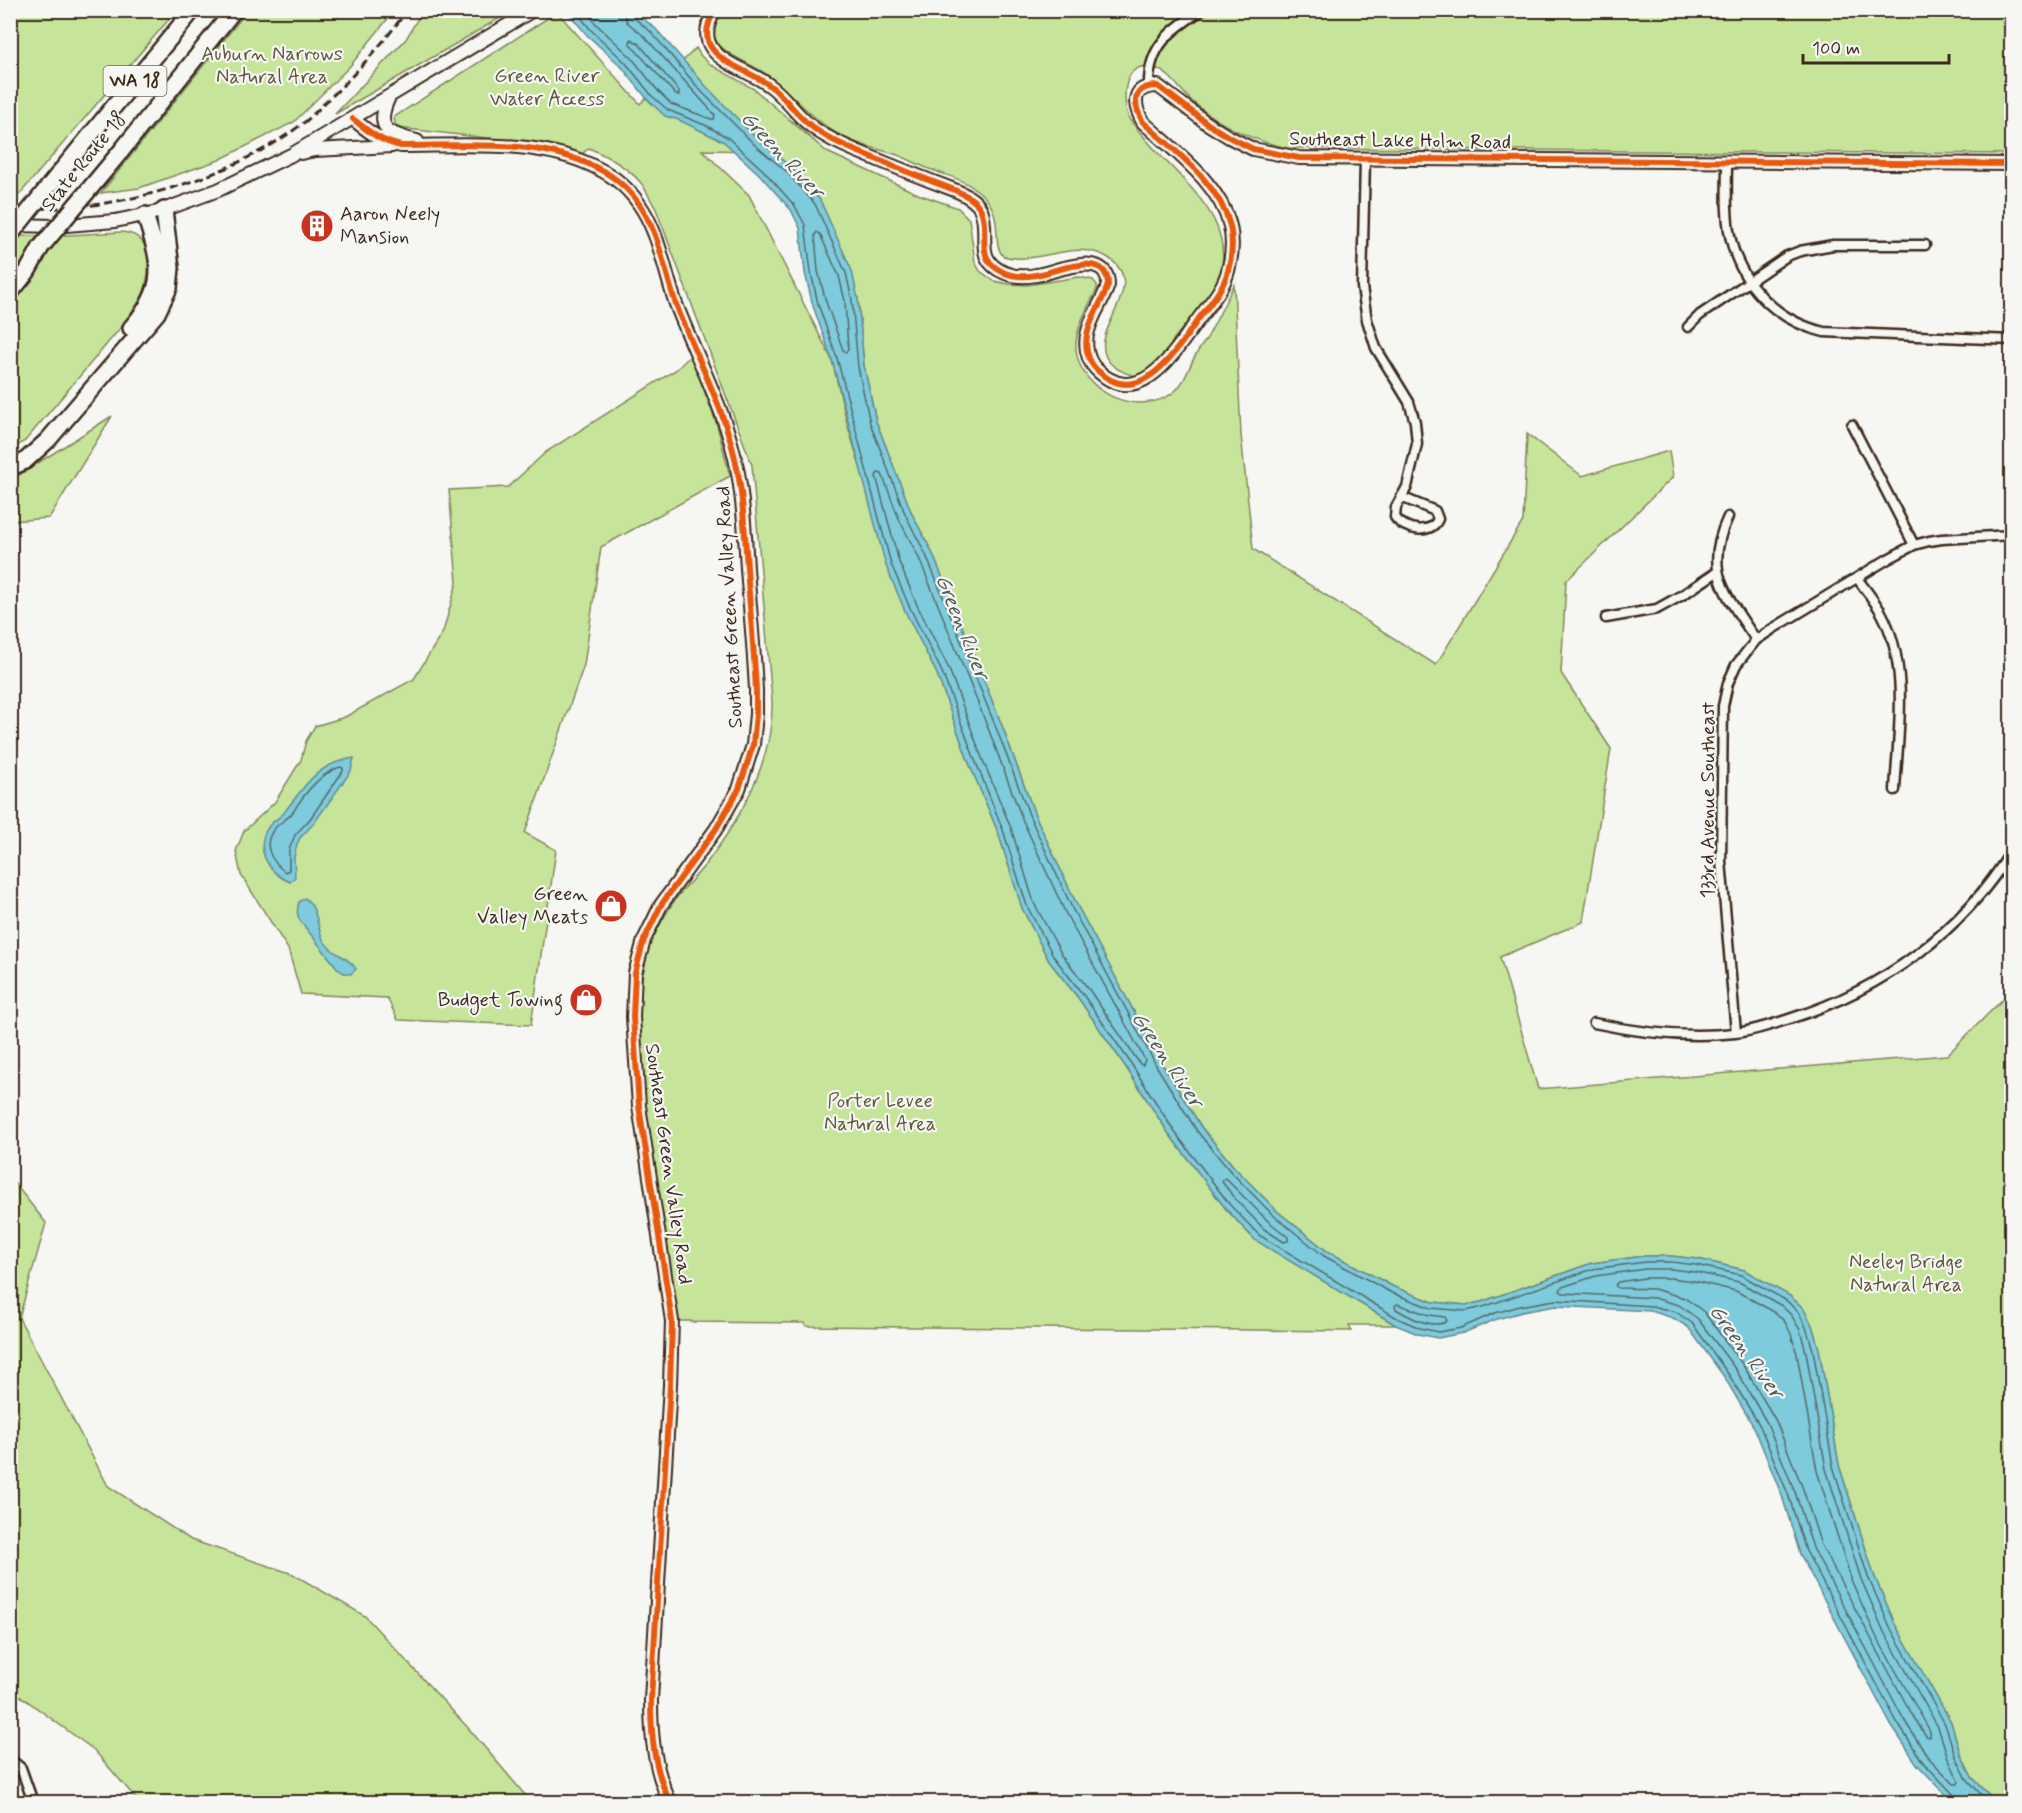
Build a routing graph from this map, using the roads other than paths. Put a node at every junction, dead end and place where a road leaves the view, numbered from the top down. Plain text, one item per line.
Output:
1 (193, 10) edge
2 (234, 10) edge
3 (715, 10) edge
4 (1202, 10) edge
5 (531, 12) edge
6 (1149, 86) junction
7 (389, 97) junction
8 (353, 118) junction
9 (401, 146) junction
10 (450, 146) junction
11 (291, 155) junction
12 (1365, 160) junction
13 (1727, 162) junction
14 (2012, 164) edge
15 (62, 171) junction
16 (164, 210) junction
17 (145, 215) junction
18 (10, 224) edge
19 (10, 235) edge
20 (1925, 245) dead end
21 (19, 276) edge
22 (1749, 281) junction
23 (10, 293) edge
24 (1688, 327) dead end
25 (2012, 340) edge
26 (1852, 425) dead end
27 (10, 462) edge
28 (10, 468) edge
29 (1401, 497) junction
30 (1728, 517) dead end
31 (2012, 535) edge
32 (1914, 545) junction
33 (1717, 572) junction
34 (1857, 578) junction
35 (1606, 618) dead end
36 (1756, 640) junction
37 (1895, 790) dead end
38 (2012, 850) edge
39 (1594, 1023) dead end
40 (1736, 1033) junction
41 (10, 1760) edge
42 (33, 1803) edge
43 (670, 1803) edge

1 - 15 highway, State Route 18 / WA 18
2 - 21 highway, State Route 18 / WA 18, bridge
3 - 6 street
4 - 6 street
5 - 7 street
6 - 12 street, Southeast Lake Holm Road
7 - 8 street
7 - 10 street
8 - 9 street, Southeast Green Valley Road
8 - 11 street
9 - 10 street, Southeast Green Valley Road
9 - 11 street
10 - 43 street, Southeast Green Valley Road
11 - 16 street
12 - 13 street, Southeast Lake Holm Road
12 - 29 street
13 - 14 street, Southeast Lake Holm Road
13 - 22 street
15 - 18 highway, bridge
15 - 19 highway, State Route 18 / WA 18, bridge
16 - 17 street
16 - 28 highway
17 - 18 street
17 - 27 highway
20 - 22 street
21 - 23 highway, State Route 18
22 - 24 street
22 - 25 street
26 - 32 street
29 - 29 street
30 - 33 street
31 - 32 street, 133rd Avenue Southeast
32 - 34 street, 133rd Avenue Southeast
33 - 35 street
33 - 36 street
34 - 36 street, 133rd Avenue Southeast
34 - 37 street
36 - 40 street, 133rd Avenue Southeast
38 - 40 street
39 - 40 street
41 - 42 street

